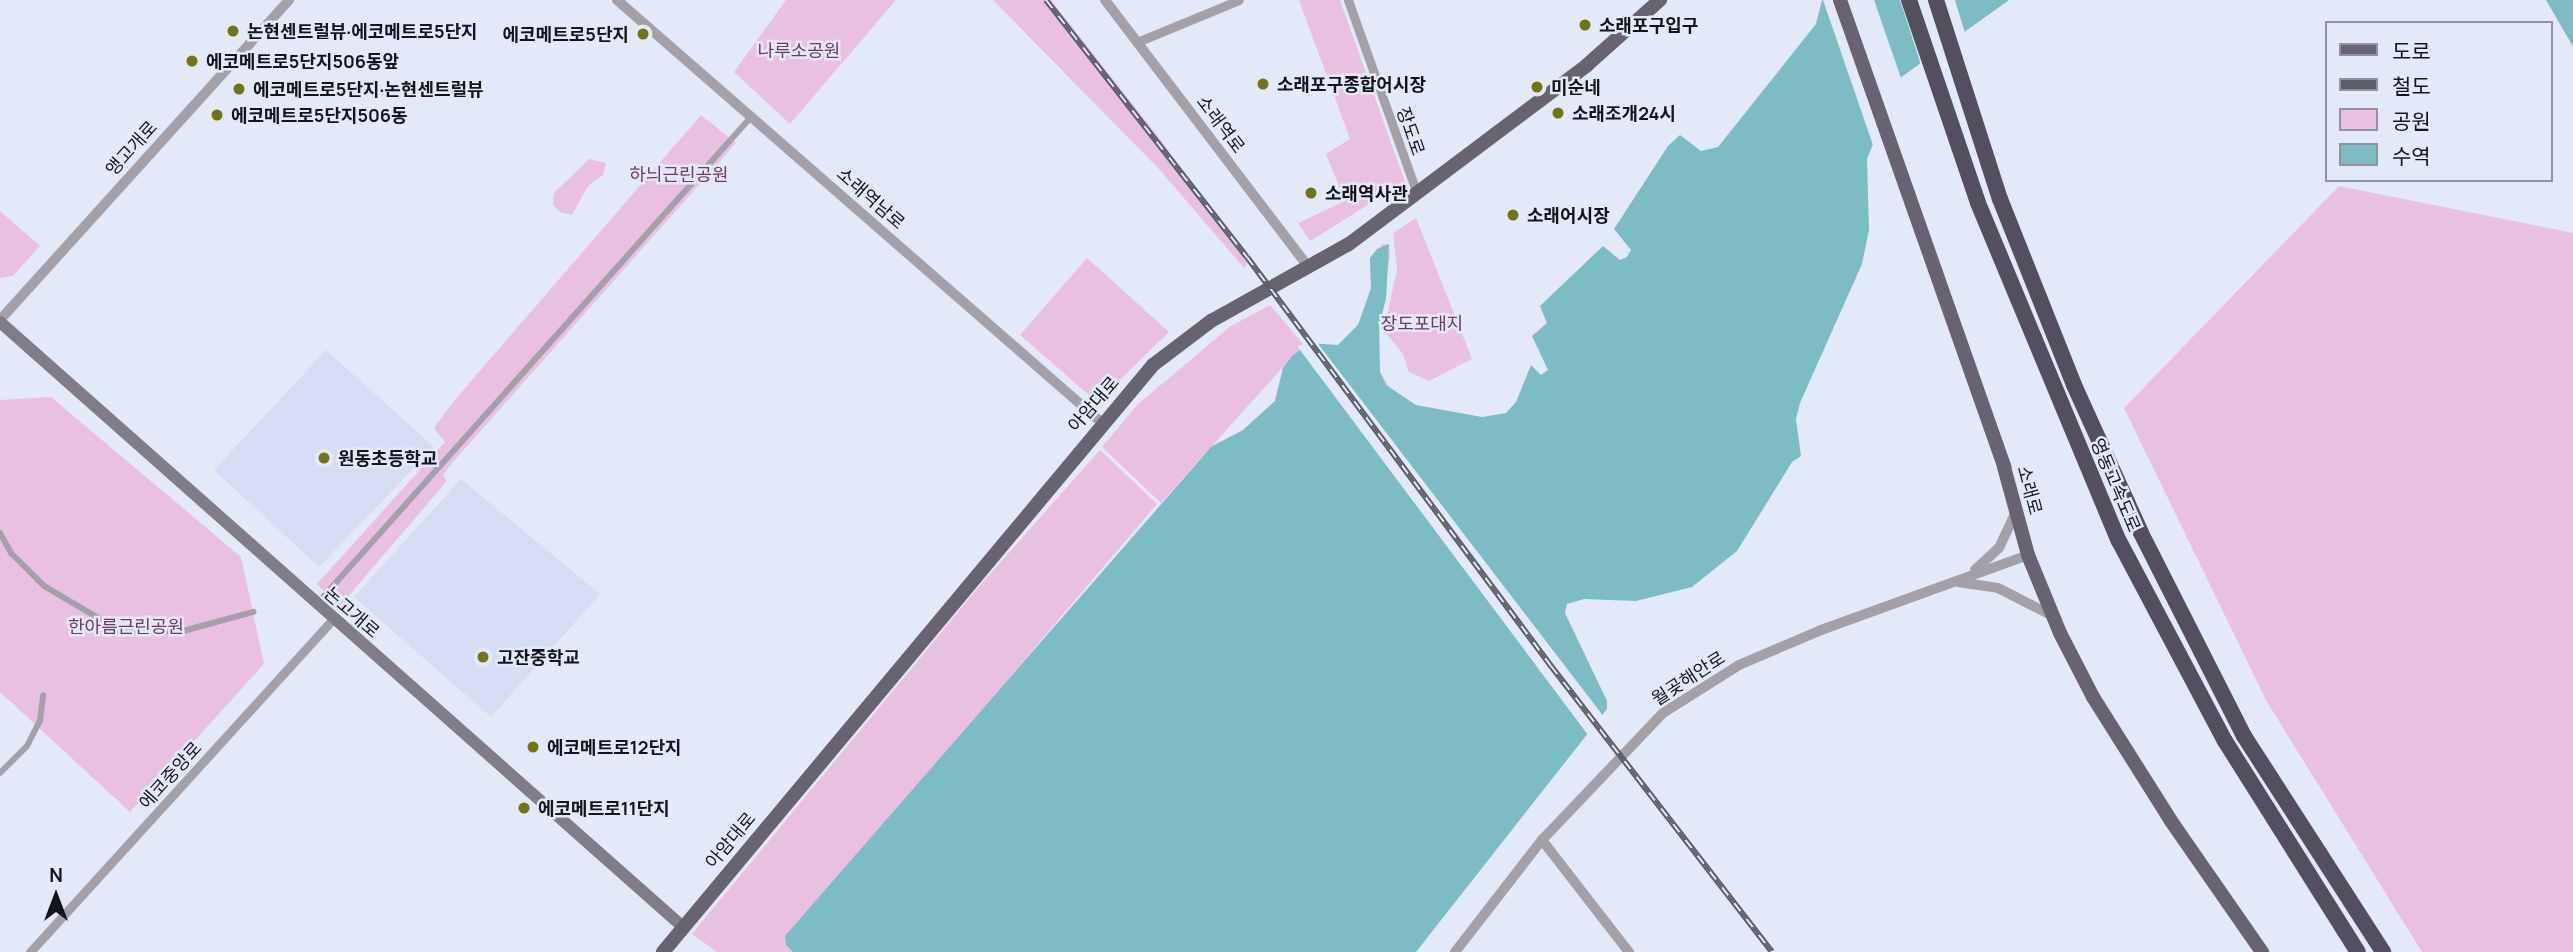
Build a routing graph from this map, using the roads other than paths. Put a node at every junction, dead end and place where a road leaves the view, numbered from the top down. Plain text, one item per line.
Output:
1 (289, 0) edge
2 (617, 0) edge
3 (1105, 0) edge
4 (1239, 0) edge
5 (1348, 0) edge
6 (1659, 0) edge
7 (1840, 0) edge
8 (1909, 0) edge
9 (1936, 0) edge
10 (1137, 42) junction
11 (751, 117) junction
12 (1417, 194) junction
13 (1309, 268) junction
14 (0, 321) edge
15 (1101, 422) junction
16 (2015, 514) junction
17 (0, 533) edge
18 (2028, 555) junction
19 (1959, 580) junction
20 (324, 596) dead end
21 (253, 612) dead end
22 (2053, 616) junction
23 (333, 619) junction
24 (43, 695) dead end
25 (0, 773) edge
26 (1542, 840) junction
27 (683, 927) junction
28 (30, 952) edge
29 (663, 952) edge
30 (1455, 952) edge
31 (1629, 952) edge
32 (2262, 952) edge
33 (2358, 952) edge
34 (2384, 952) edge

1 - 14 street, 앵고개로
2 - 11 street, 소래역남로
3 - 10 street, 소래역로
4 - 10 street
5 - 12 street, 장도로
6 - 12 main road, 아암대로
7 - 16 main road, 소래로
8 - 33 highway, 영동고속도로
9 - 34 highway, 영동고속도로
10 - 13 street, 소래역로
11 - 15 street, 소래역남로
11 - 20 street
12 - 13 main road, 아암대로
13 - 15 main road, 아암대로
14 - 23 main road, 논고개로
15 - 27 main road, 아암대로
16 - 18 main road, 소래로
16 - 19 street
17 - 21 street
18 - 19 street, 월곶해안로
18 - 22 main road, 소래로
19 - 22 street
19 - 26 street, 월곶해안로
22 - 32 main road, 소래로
23 - 27 main road, 논고개로
23 - 28 street, 에코중앙로
24 - 25 street
26 - 30 street, 월곶해안로
26 - 31 street
27 - 29 main road, 아암대로

